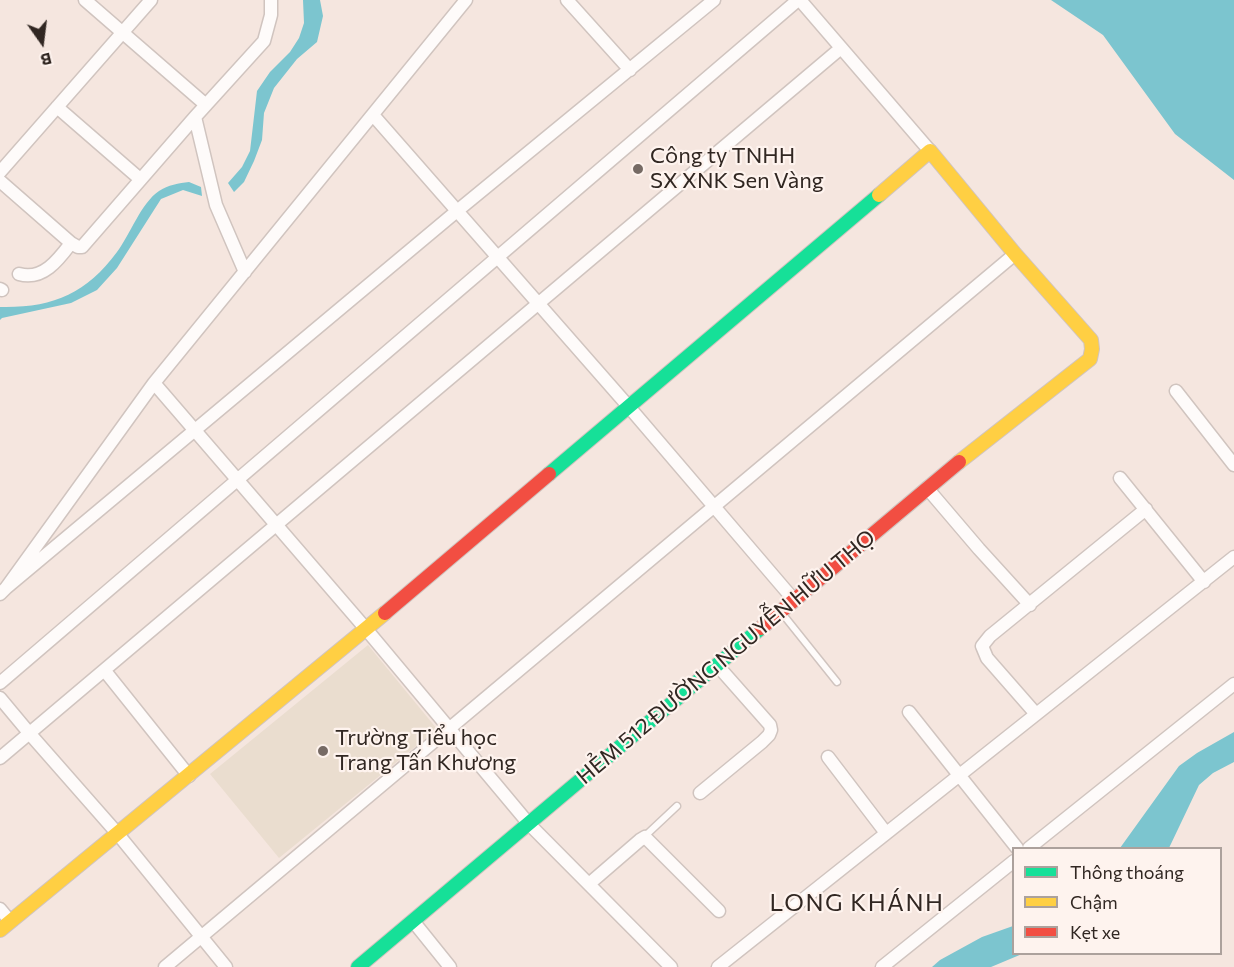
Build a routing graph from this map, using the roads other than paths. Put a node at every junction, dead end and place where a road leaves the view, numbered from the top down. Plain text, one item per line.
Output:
1 (85, 0) edge
2 (151, 0) edge
3 (271, 0) edge
4 (466, 0) edge
5 (567, 0) edge
6 (714, 0) edge
7 (799, 0) edge
8 (122, 33) junction
9 (841, 48) junction
10 (630, 70) junction
11 (206, 105) junction
12 (57, 107) junction
13 (373, 116) junction
14 (195, 117) junction
15 (930, 151) junction
16 (0, 172) edge
17 (140, 179) junction
18 (0, 181) edge
19 (457, 211) junction
20 (71, 243) junction
21 (1015, 254) junction
22 (497, 257) junction
23 (245, 272) junction
24 (19, 274) dead end
25 (538, 304) junction
26 (153, 383) junction
27 (1176, 390) dead end
28 (629, 407) junction
29 (194, 430) junction
30 (1234, 465) edge
31 (1120, 478) dead end
32 (237, 480) junction
33 (927, 488) junction
34 (714, 507) junction
35 (1146, 509) junction
36 (276, 526) junction
37 (1234, 557) edge
38 (1204, 582) junction
39 (3, 591) edge
40 (794, 600) junction
41 (1030, 605) junction
42 (781, 611) junction
43 (366, 629) junction
44 (717, 665) junction
45 (105, 670) junction
46 (837, 682) dead end
47 (0, 683) edge
48 (1234, 684) edge
49 (0, 698) edge
50 (909, 712) dead end
51 (1036, 714) junction
52 (449, 729) junction
53 (30, 734) junction
54 (828, 757) dead end
55 (0, 758) edge
56 (958, 775) junction
57 (189, 776) junction
58 (700, 793) dead end
59 (677, 806) dead end
60 (529, 824) junction
61 (117, 833) junction
62 (886, 833) junction
63 (644, 837) junction
64 (1015, 847) edge
65 (1031, 847) edge
66 (1012, 863) edge
67 (589, 884) junction
68 (0, 909) edge
69 (720, 911) dead end
70 (413, 921) junction
71 (5, 925) edge
72 (201, 935) junction
73 (165, 967) edge
74 (226, 967) edge
75 (358, 967) edge
76 (450, 967) edge
77 (671, 967) edge
78 (718, 967) edge
79 (882, 967) edge

1 - 8 street
2 - 8 street
3 - 11 street
4 - 13 street
5 - 10 street
6 - 10 street
7 - 9 street
7 - 22 street
8 - 11 street
8 - 12 street
9 - 15 street
9 - 25 street
10 - 19 street
11 - 14 street
12 - 16 street
12 - 17 street
13 - 19 street
13 - 23 street
14 - 17 street
14 - 23 street
15 - 21 street
15 - 28 street
17 - 20 street
18 - 20 street
19 - 22 street
19 - 29 street
20 - 24 street
21 - 33 street, HẺM 512 ĐƯỜNG NGUYỄN HỮU THỌ
21 - 34 street
22 - 25 street
22 - 32 street
23 - 26 street
25 - 28 street
25 - 36 street
26 - 29 street
26 - 39 street
27 - 30 street
28 - 34 street
28 - 43 street
29 - 32 street
29 - 39 street
31 - 35 street
32 - 36 street
32 - 47 street
33 - 40 street, HẺM 512 ĐƯỜNG NGUYỄN HỮU THỌ
33 - 41 street
34 - 40 street
34 - 52 street
35 - 38 street
35 - 41 street
36 - 43 street
36 - 45 street
37 - 38 street
38 - 51 street
40 - 42 street, HẺM 512 ĐƯỜNG NGUYỄN HỮU THỌ
41 - 51 street
42 - 44 street, HẺM 512 ĐƯỜNG NGUYỄN HỮU THỌ
42 - 46 lane
43 - 52 street
43 - 57 street
44 - 58 street
44 - 60 street, HẺM 512 ĐƯỜNG NGUYỄN HỮU THỌ
45 - 53 street
45 - 57 street
48 - 65 street
49 - 53 street
50 - 56 street
51 - 56 street
52 - 60 street
52 - 72 street
53 - 55 street
53 - 61 street
54 - 62 street
56 - 62 street
56 - 64 street
57 - 61 street
59 - 63 lane
60 - 67 street
60 - 70 street, HẺM 512 ĐƯỜNG NGUYỄN HỮU THỌ
61 - 71 street
61 - 72 street
62 - 78 street
63 - 67 street
63 - 69 street
66 - 79 street
67 - 77 street
68 - 71 street
70 - 75 street, HẺM 512 ĐƯỜNG NGUYỄN HỮU THỌ
70 - 76 street
72 - 73 street
72 - 74 street

